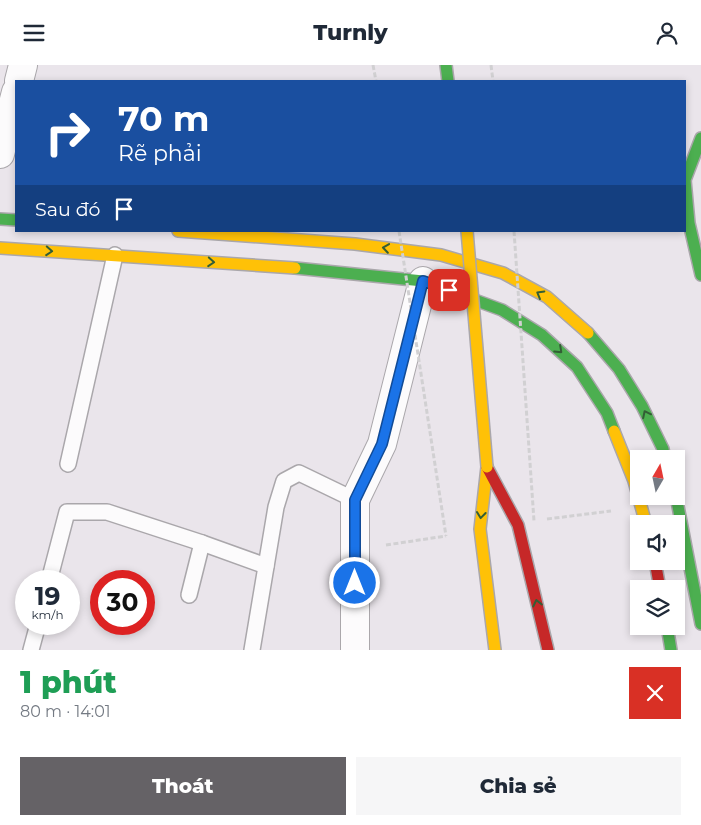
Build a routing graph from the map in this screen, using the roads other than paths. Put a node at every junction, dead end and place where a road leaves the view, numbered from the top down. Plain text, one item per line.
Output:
1 (23, 65) edge
2 (446, 65) edge
3 (19, 80) edge
4 (448, 80) edge
5 (15, 96) edge
6 (701, 138) edge
7 (0, 154) edge
8 (686, 177) edge
9 (686, 191) edge
10 (0, 219) edge
11 (15, 220) edge
12 (192, 232) edge
13 (467, 232) edge
14 (0, 247) edge
15 (115, 255) junction
16 (701, 275) edge
17 (423, 281) junction
18 (662, 450) edge
19 (68, 464) dead end
20 (487, 467) junction
21 (355, 500) junction
22 (678, 505) edge
23 (643, 515) edge
24 (202, 543) junction
25 (266, 566) junction
26 (52, 570) edge
27 (189, 595) dead end
28 (701, 624) edge
29 (35, 635) edge
30 (668, 635) edge
31 (31, 650) edge
32 (252, 650) edge
33 (355, 650) edge
34 (495, 650) edge
35 (548, 650) edge
36 (671, 650) edge

1 - 3 street
2 - 4 main road
5 - 7 street
6 - 8 main road
9 - 16 main road
10 - 11 main road
18 -> 12 main road
13 - 20 main road, bridge
14 -> 15 main road
15 -> 17 main road
15 - 19 lane
17 - 21 street
17 -> 23 main road
20 -> 34 main road
35 -> 20 main road
21 - 25 lane
21 - 33 street
22 - 28 main road
24 - 25 lane
24 - 26 lane
24 - 27 lane
25 - 32 lane
29 - 31 lane
30 - 36 main road

